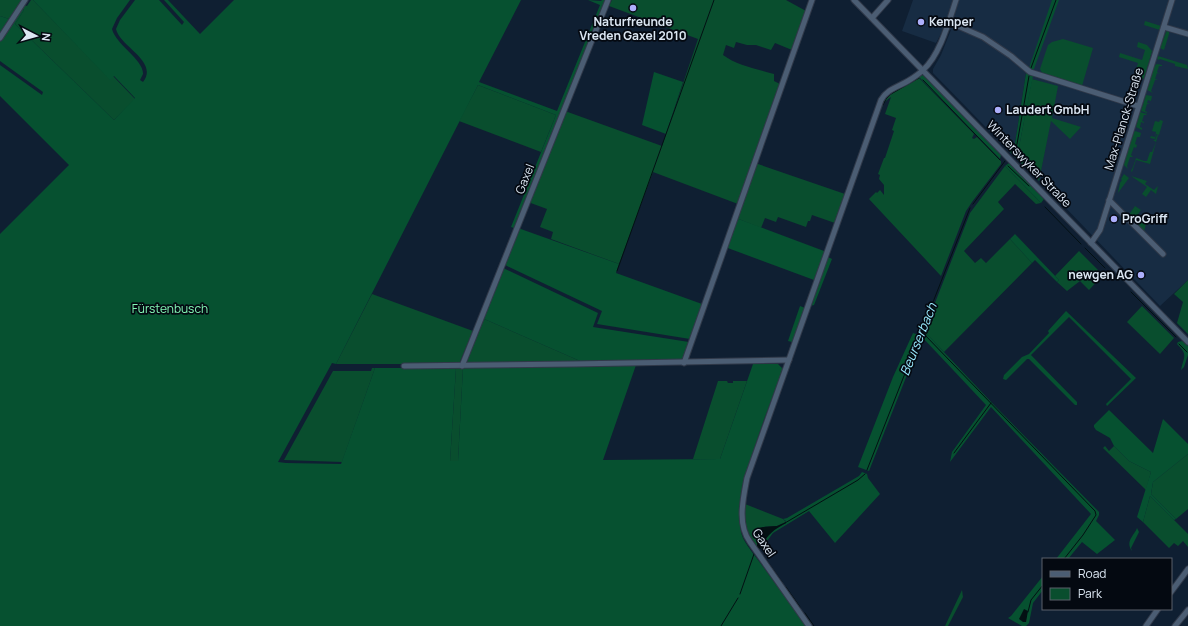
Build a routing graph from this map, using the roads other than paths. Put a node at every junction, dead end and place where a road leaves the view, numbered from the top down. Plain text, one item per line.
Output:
1 (25, 0) edge
2 (608, 0) edge
3 (812, 0) edge
4 (854, 0) edge
5 (888, 0) edge
6 (956, 0) edge
7 (1172, 0) edge
8 (872, 18) junction
9 (949, 22) junction
10 (1164, 27) junction
11 (1188, 34) edge
12 (0, 38) edge
13 (923, 70) junction
14 (1138, 106) junction
15 (1109, 200) junction
16 (1091, 243) junction
17 (1163, 254) dead end
18 (1188, 342) edge
19 (789, 360) junction
20 (684, 363) junction
21 (404, 366) dead end
22 (462, 366) junction
23 (1188, 569) edge
24 (1172, 591) edge
25 (1157, 610) edge
26 (1188, 610) edge
27 (809, 626) edge
28 (1146, 626) edge
29 (1176, 626) edge

1 - 12 street
2 - 22 street, Gaxel
3 - 20 street
4 - 8 street, Winterswyker Straße
5 - 8 street
6 - 9 street, Gaxel
7 - 10 street, Max-Planck-Straße
8 - 13 street, Winterswyker Straße
9 - 13 street, Gaxel
9 - 14 street
10 - 11 street
10 - 14 street, Max-Planck-Straße
13 - 16 street, Winterswyker Straße
13 - 19 street, Gaxel
14 - 15 street, Max-Planck-Straße
15 - 16 street, Max-Planck-Straße
15 - 17 street
16 - 18 street, Winterswyker Straße
19 - 20 street
19 - 27 street, Gaxel
20 - 22 street
21 - 22 street
23 - 24 street
25 - 28 street
26 - 29 street

